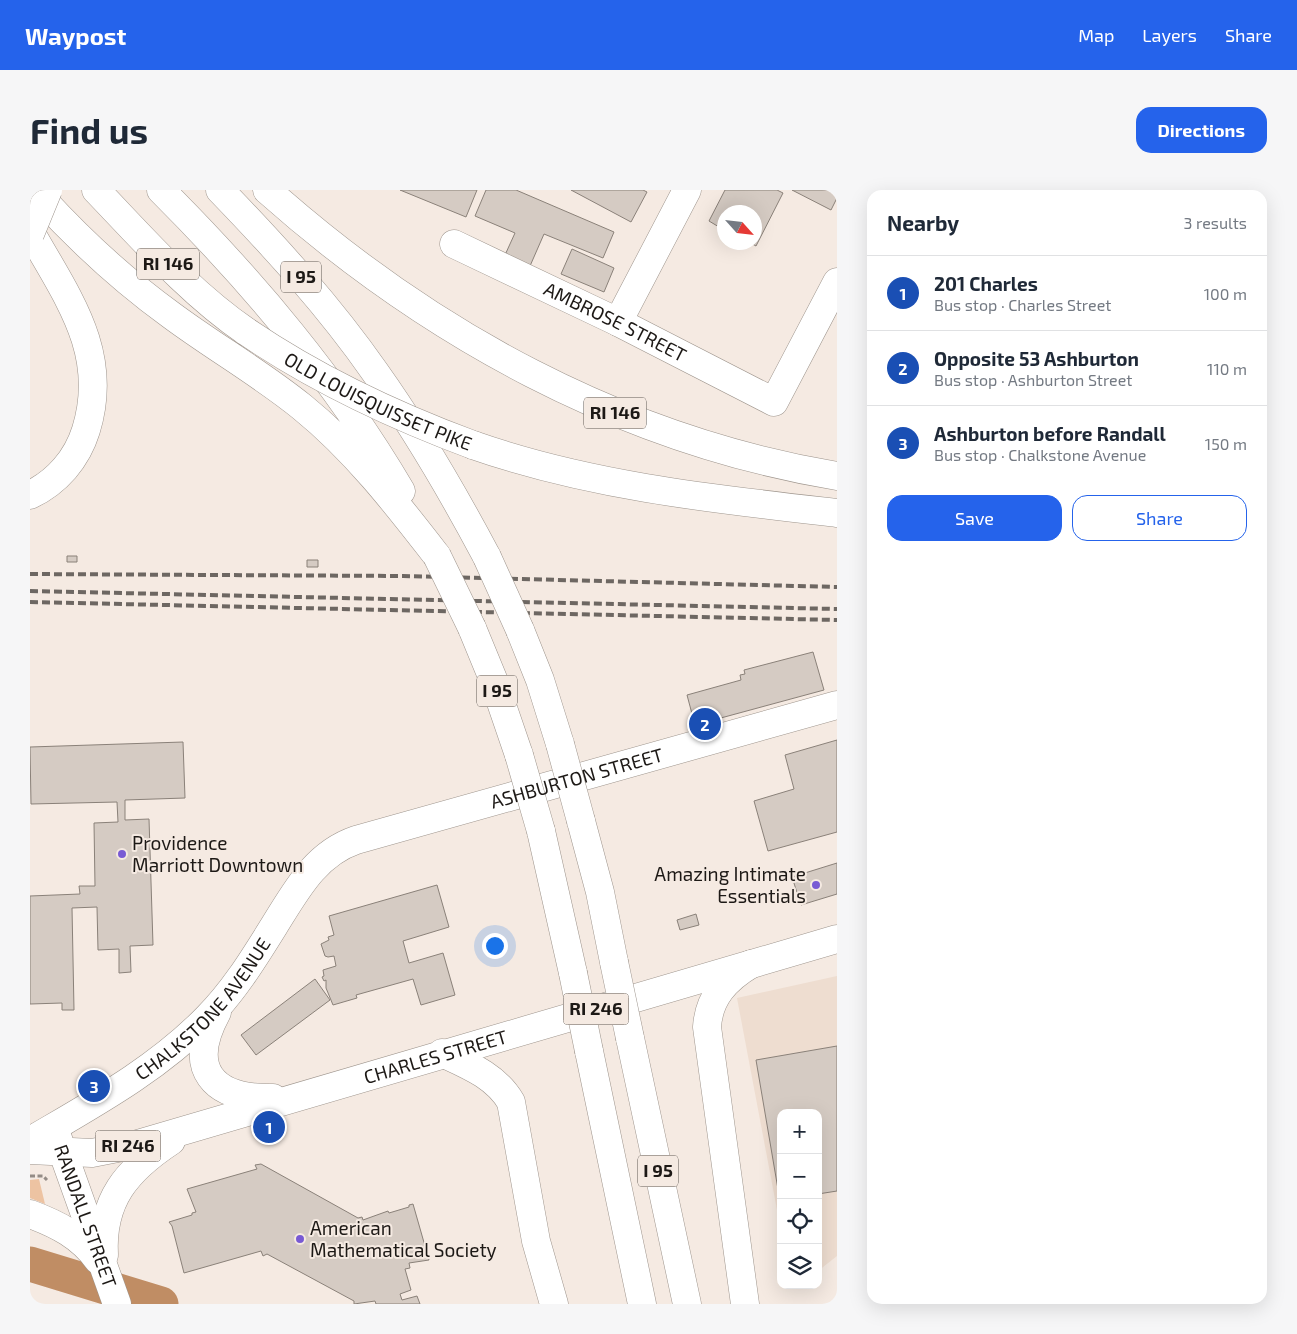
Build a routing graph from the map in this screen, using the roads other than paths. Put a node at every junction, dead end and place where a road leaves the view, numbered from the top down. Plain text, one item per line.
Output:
1 (34, 190) edge
2 (48, 190) edge
3 (96, 190) edge
4 (161, 190) edge
5 (220, 190) edge
6 (267, 190) edge
7 (687, 190) edge
8 (30, 232) edge
9 (454, 244) dead end
10 (837, 282) edge
11 (618, 322) junction
12 (795, 467) junction
13 (837, 468) edge
14 (837, 476) edge
15 (30, 495) edge
16 (837, 513) edge
17 (437, 556) junction
18 (837, 705) edge
19 (322, 860) joint
20 (837, 939) edge
21 (751, 964) junction
22 (227, 996) junction
23 (442, 1053) junction
24 (293, 1098) junction
25 (54, 1127) junction
26 (191, 1128) junction
27 (30, 1141) edge
28 (30, 1150) edge
29 (63, 1152) junction
30 (30, 1214) edge
31 (106, 1271) junction
32 (117, 1304) edge
33 (554, 1304) edge
34 (642, 1304) edge
35 (687, 1304) edge
36 (745, 1304) edge

1 - 17 main road
2 - 8 main road, bridge
3 - 16 main road, OLD LOUISQUISSET PIKE / RI 146, bridge
4 - 17 main road, I 95
5 - 35 main road, I 95, bridge
6 - 12 main road, RI 146
7 - 11 main road
8 - 15 main road
9 - 11 main road, AMBROSE STREET
10 - 11 main road, AMBROSE STREET
12 - 13 main road
12 - 14 main road, RI 146
17 - 34 main road, I 95, bridge
18 - 19 main road, ASHBURTON STREET / RI 246
19 - 22 main road, CHALKSTONE AVENUE / RI 246
20 - 21 main road, CHARLES STREET / RI 246
21 - 23 main road, CHARLES STREET / RI 246
21 - 36 main road
22 - 24 main road
22 - 25 main road, CHALKSTONE AVENUE / RI 246
23 - 24 main road, CHARLES STREET / RI 246
23 - 33 main road
24 - 26 main road, CHARLES STREET / RI 246
25 - 27 main road, RI 246
25 - 29 main road, RANDALL STREET
26 - 29 main road, CHARLES STREET / RI 246
26 - 31 main road
28 - 29 main road, CHARLES STREET / RI 246
29 - 31 main road, RANDALL STREET
30 - 31 main road
31 - 32 main road, RANDALL STREET

